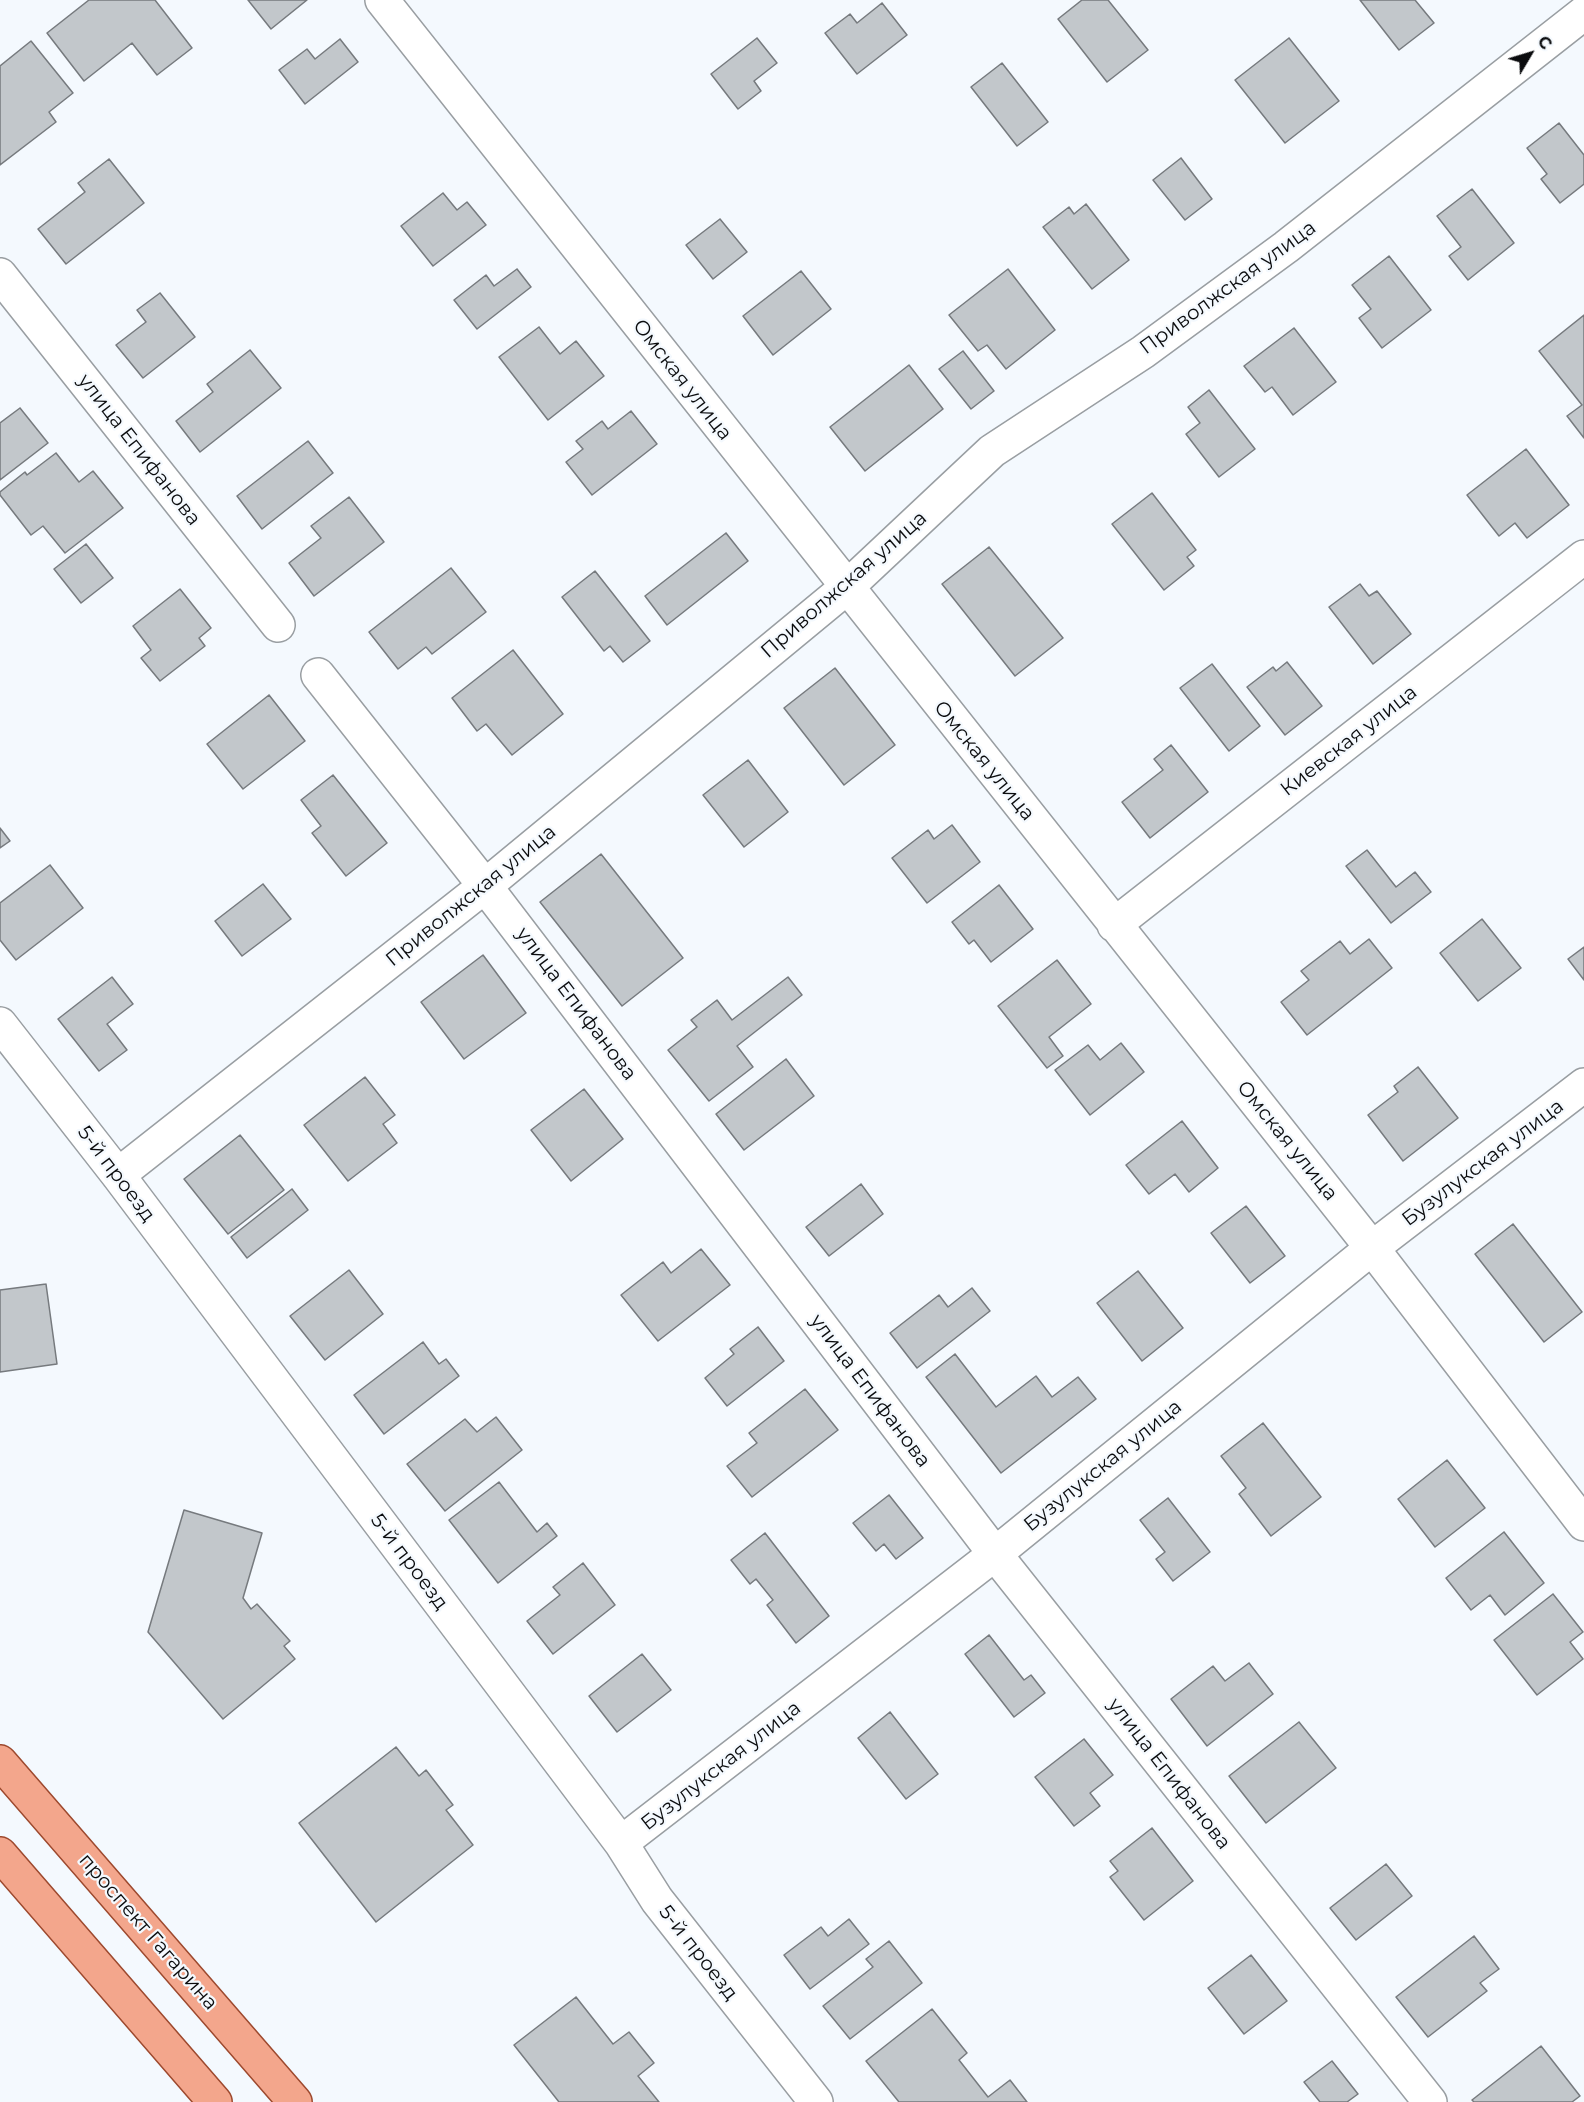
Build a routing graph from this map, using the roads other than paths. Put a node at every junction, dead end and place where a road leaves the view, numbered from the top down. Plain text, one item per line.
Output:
1 (382, 0) edge
2 (1584, 13) edge
3 (0, 274) edge
4 (1584, 557) edge
5 (846, 588) junction
6 (278, 625) dead end
7 (318, 675) dead end
8 (485, 886) junction
9 (1114, 925) junction
10 (0, 1024) edge
11 (1584, 1085) edge
12 (118, 1175) junction
13 (1372, 1248) junction
14 (1584, 1524) edge
15 (995, 1554) junction
16 (0, 1762) edge
17 (621, 1843) junction
18 (0, 1854) edge
19 (215, 2102) edge
20 (295, 2102) edge
21 (816, 2102) edge
22 (1430, 2102) edge

1 - 5 street, Омская улица
2 - 5 street, Приволжская улица
3 - 6 street, улица Епифанова
4 - 9 street, Киевская улица
5 - 8 street, Приволжская улица
5 - 9 street, Омская улица
7 - 8 street, улица Епифанова
8 - 12 street, Приволжская улица
8 - 15 street, улица Епифанова
9 - 13 street, Омская улица
10 - 12 street, 5-й проезд
11 - 13 street, Бузулукская улица
12 - 17 street, 5-й проезд
13 - 14 street, Омская улица
13 - 15 street, Бузулукская улица
15 - 17 street, Бузулукская улица
15 - 22 street, улица Епифанова
16 - 20 main road, проспект Гагарина
17 - 21 street, 5-й проезд
18 - 19 main road

